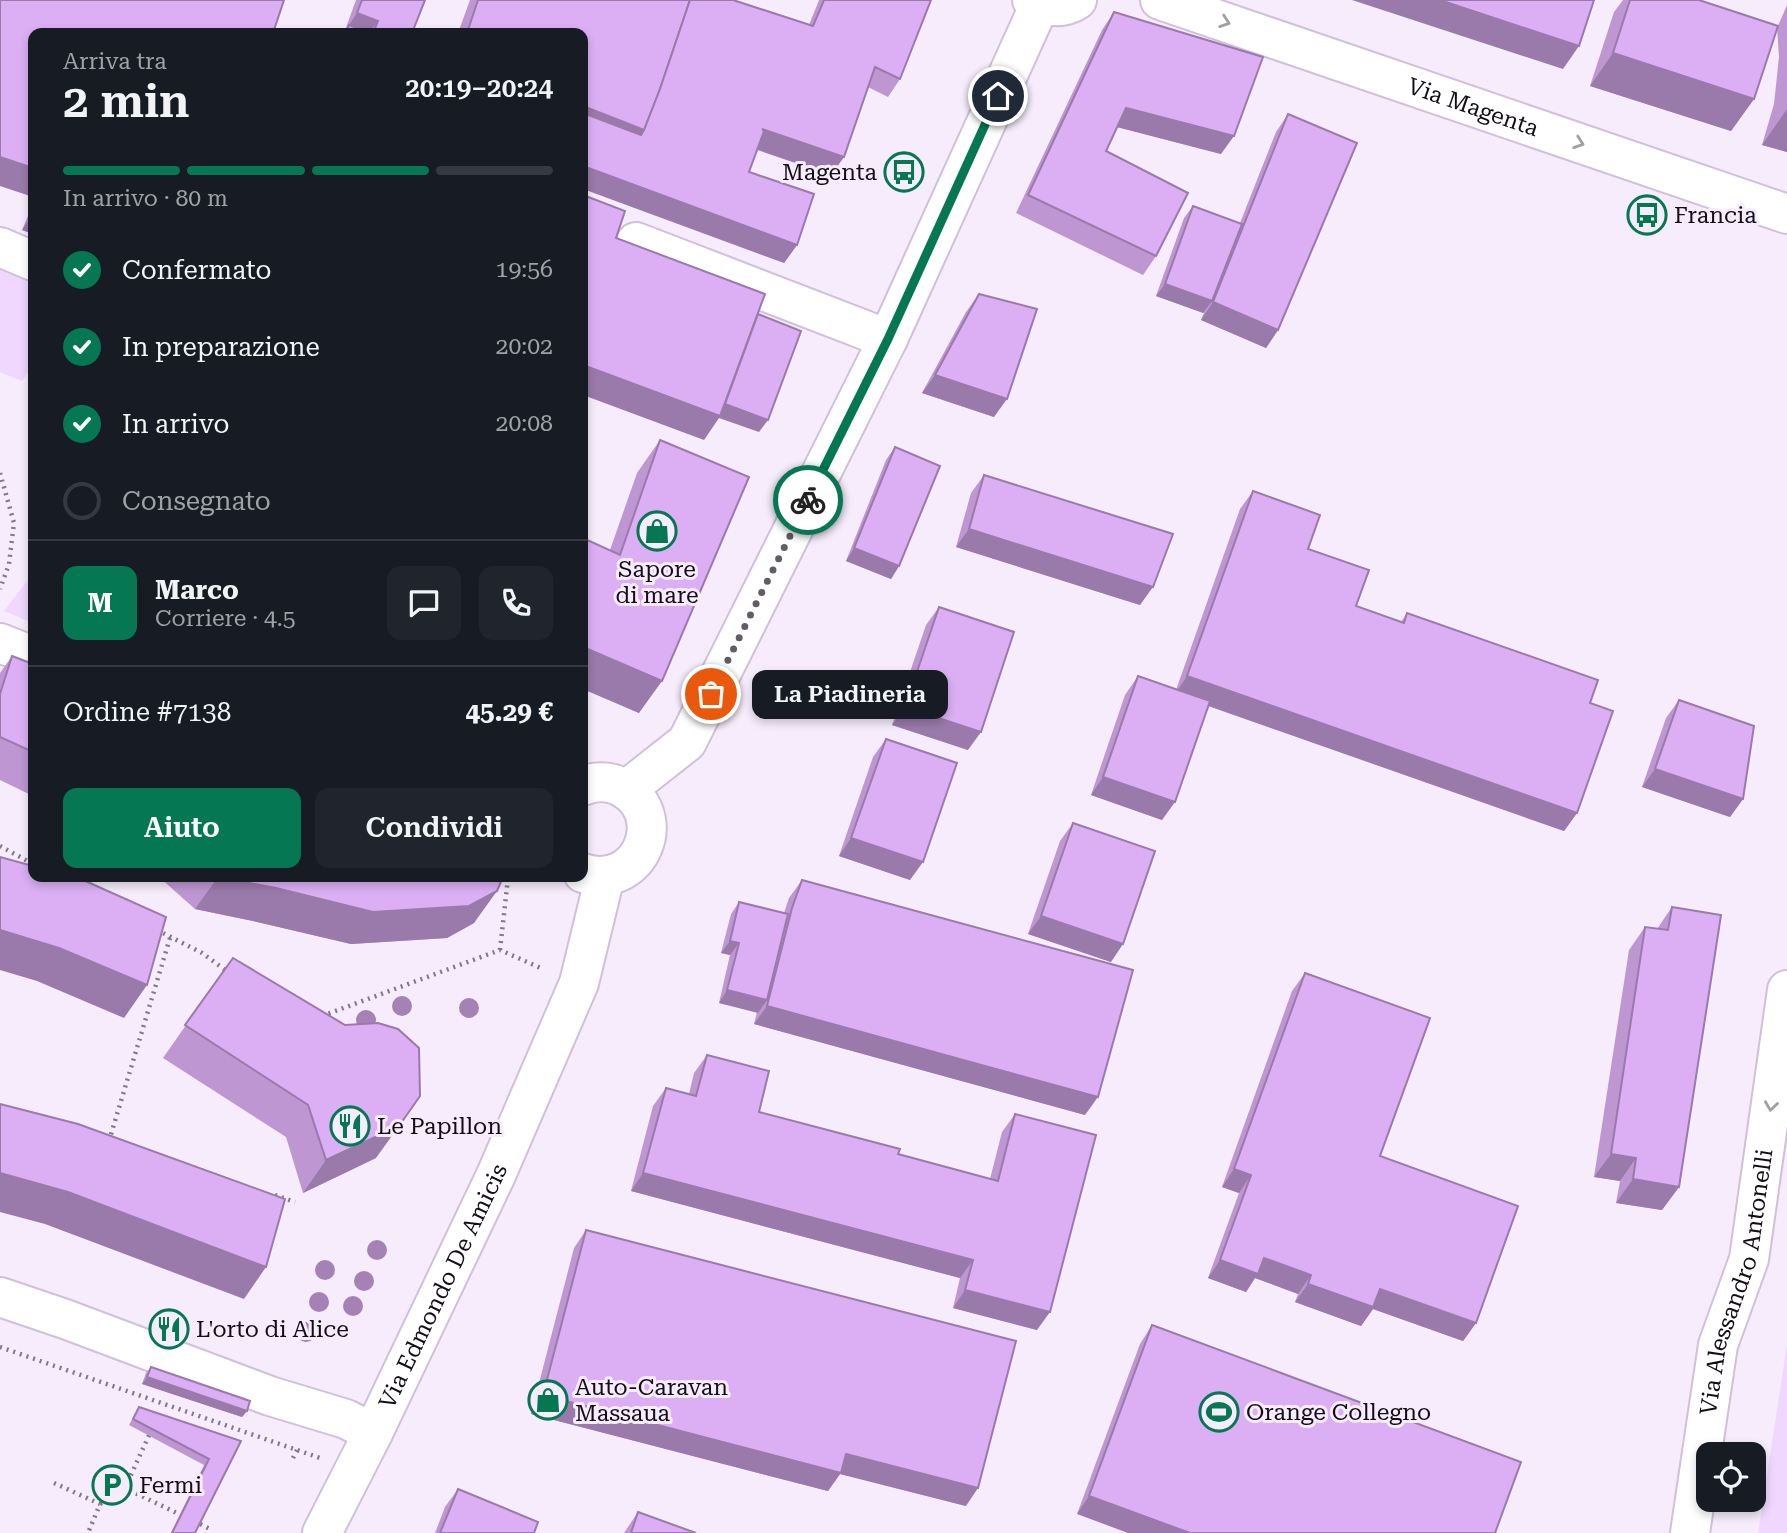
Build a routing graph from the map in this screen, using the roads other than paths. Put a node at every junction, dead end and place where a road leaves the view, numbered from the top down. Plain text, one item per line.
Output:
1 (1077, 0) edge
2 (1160, 0) edge
3 (1036, 2) edge
4 (1787, 214) edge
5 (636, 242) edge
6 (0, 247) edge
7 (28, 259) edge
8 (888, 339) junction
9 (0, 643) edge
10 (28, 654) edge
11 (588, 785) edge
12 (626, 790) junction
13 (594, 874) edge
14 (1787, 990) edge
15 (0, 1297) edge
16 (373, 1433) junction
17 (321, 1533) edge
18 (1690, 1533) edge

1 - 3 street
2 -> 4 street, Via Magenta
3 - 8 street
5 - 8 street
6 - 7 street
8 - 12 street
9 - 10 street
11 - 12 street
12 - 13 street
13 - 16 street, Via Edmondo De Amicis
14 -> 18 street, Via Alessandro Antonelli
15 - 16 street
16 - 17 street, Via Edmondo De Amicis

